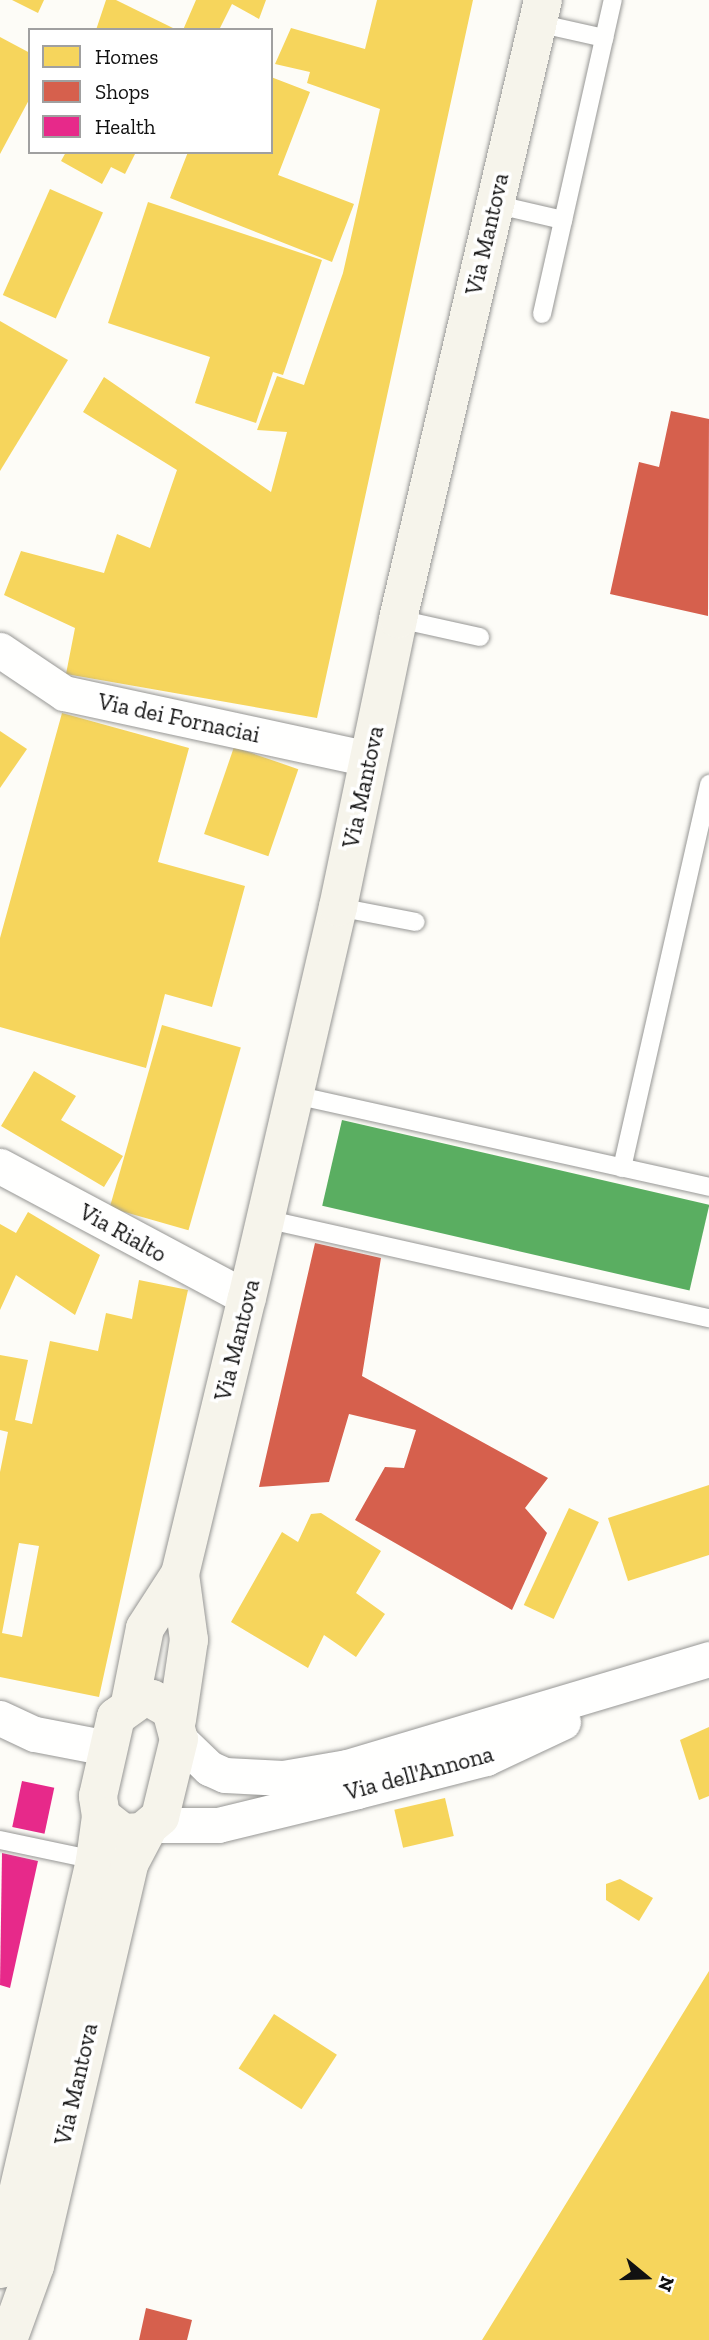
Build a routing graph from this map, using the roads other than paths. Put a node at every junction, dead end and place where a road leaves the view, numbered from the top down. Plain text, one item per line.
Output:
1 (612, 0) edge
2 (540, 11) edge
3 (604, 38) junction
4 (494, 204) junction
5 (563, 220) junction
6 (542, 314) dead end
7 (398, 619) junction
8 (480, 636) dead end
9 (0, 650) edge
10 (369, 759) junction
11 (709, 784) edge
12 (338, 907) junction
13 (416, 922) dead end
14 (295, 1095) junction
15 (0, 1166) edge
16 (622, 1168) junction
17 (709, 1187) edge
18 (265, 1219) junction
19 (247, 1298) junction
20 (709, 1318) edge
21 (180, 1574) junction
22 (709, 1660) edge
23 (130, 1703) junction
24 (0, 1718) edge
25 (178, 1729) junction
26 (108, 1748) junction
27 (352, 1779) junction
28 (101, 1816) junction
29 (151, 1827) junction
30 (0, 1840) edge
31 (95, 1860) junction
32 (0, 2269) edge
33 (8, 2340) edge

1 - 3 lane
2 - 3 lane
2 - 4 main road, Via Mantova
3 - 5 lane
4 - 5 lane
4 - 7 main road, Via Mantova
5 - 6 lane
7 - 8 lane
7 - 10 main road, Via Mantova
9 - 10 street, Via dei Fornaciai
10 - 12 main road, Via Mantova
11 - 16 lane
12 - 13 lane
12 - 14 main road, Via Mantova
14 - 16 lane
14 - 18 main road, Via Mantova
15 - 19 street, Via Rialto
16 - 17 lane
18 - 19 main road, Via Mantova
18 - 20 lane
19 - 21 main road, Via Mantova
21 - 23 main road, Via Mantova
21 - 25 main road, Via Mantova
22 - 27 street, Via dell'Annona
23 - 25 main road
23 - 26 main road, Via Mantova
24 - 26 street
25 - 27 street, Via dell'Annona
25 - 29 main road, Via Mantova
26 - 28 main road, Via Mantova
27 - 29 street, Via dell'Annona
28 - 29 main road
28 - 31 main road, Via Mantova
29 - 33 main road, Via Mantova
30 - 31 lane
31 - 32 main road, Via Mantova

